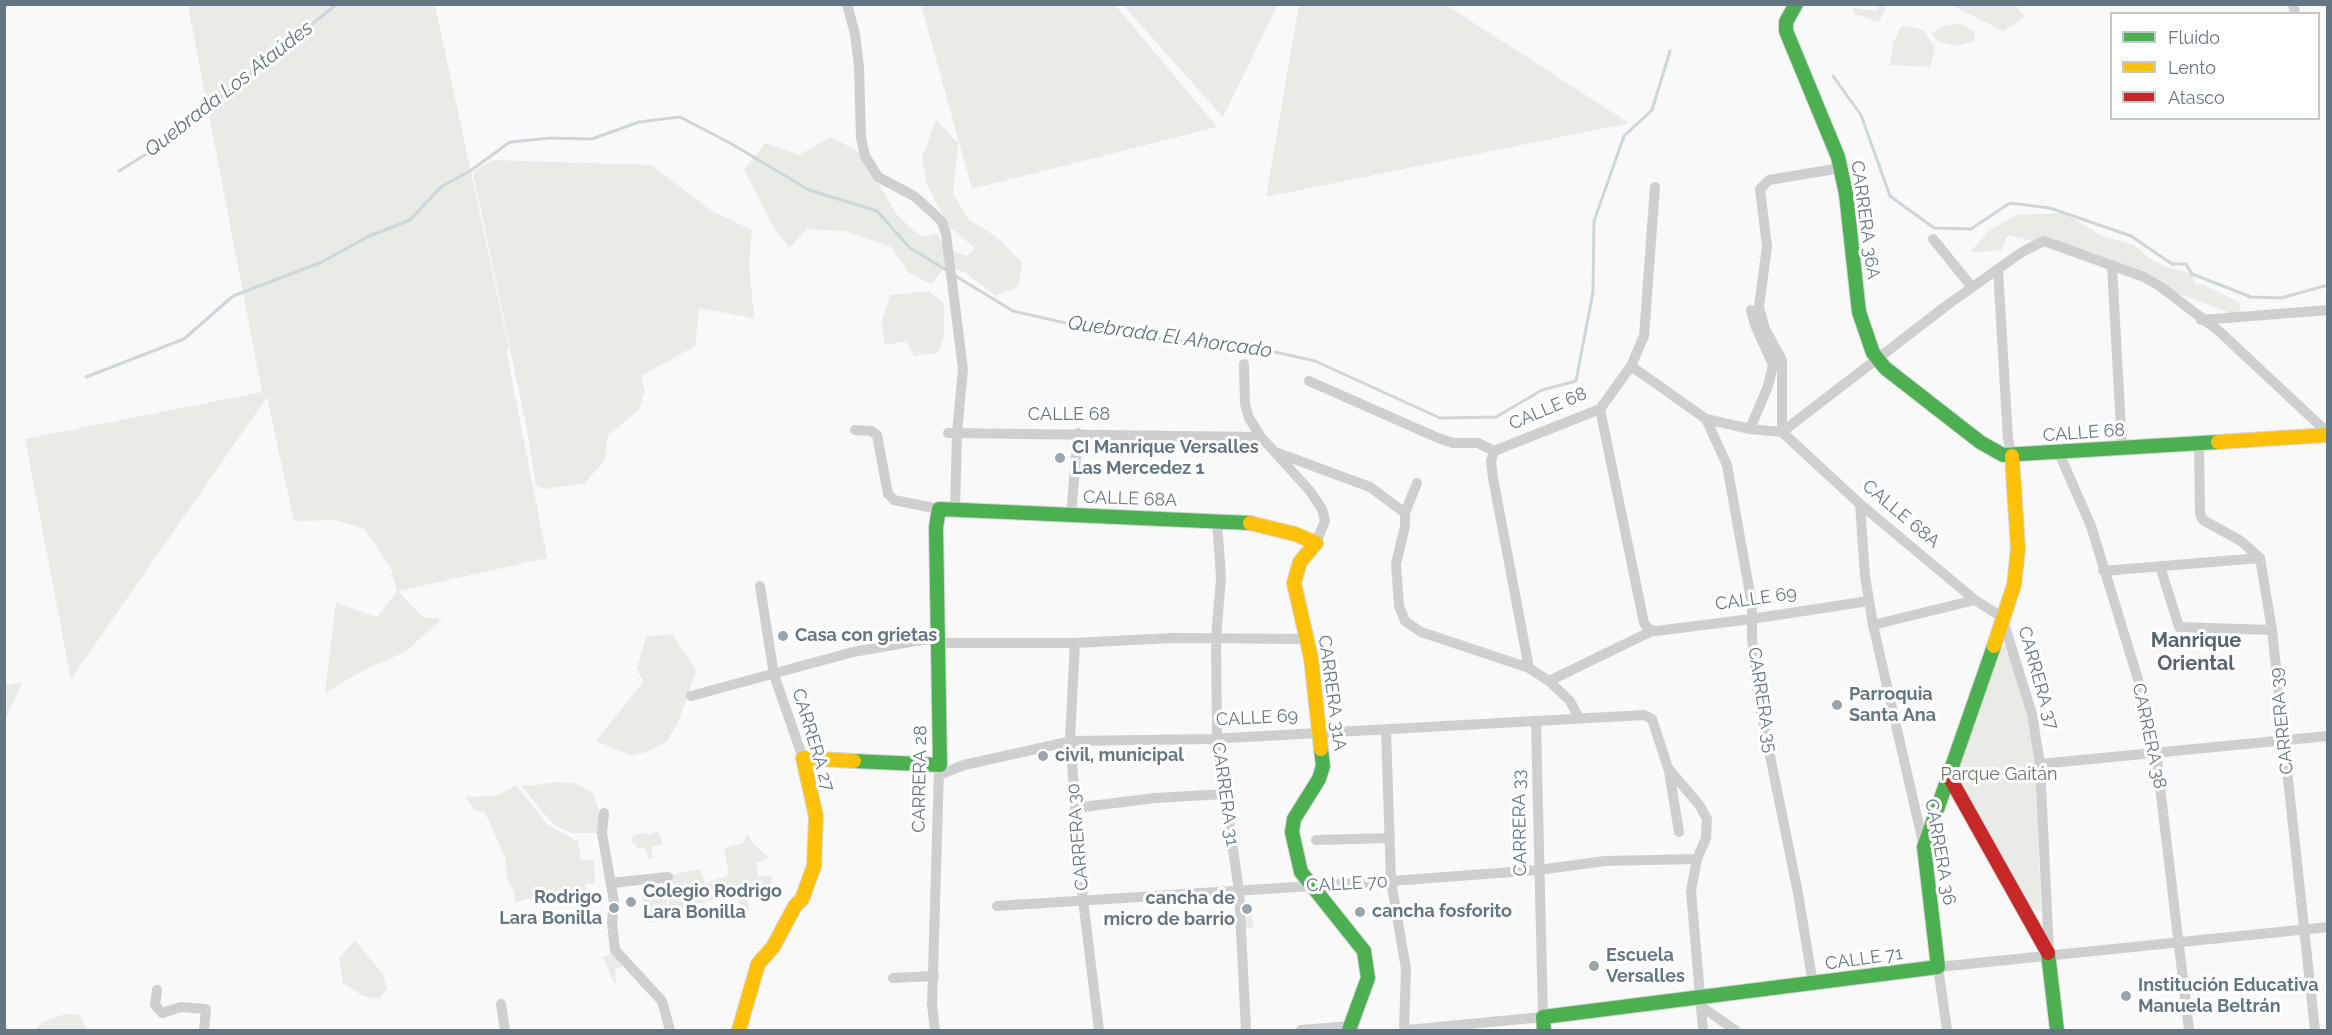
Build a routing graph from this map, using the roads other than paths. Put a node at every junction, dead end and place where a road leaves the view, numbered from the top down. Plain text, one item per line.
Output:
1 (847, 4) edge
2 (1796, 4) edge
3 (1841, 168) junction
4 (1655, 187) dead end
5 (1933, 239) dead end
6 (2112, 265) junction
7 (1998, 270) junction
8 (1972, 287) junction
9 (1751, 310) dead end
10 (2328, 310) edge
11 (2201, 320) junction
12 (1876, 358) junction
13 (1244, 364) dead end
14 (1631, 366) junction
15 (1309, 381) dead end
16 (1600, 409) junction
17 (1706, 419) junction
18 (1750, 429) junction
19 (855, 430) dead end
20 (1782, 432) junction
21 (953, 433) junction
22 (1078, 433) junction
23 (2328, 434) edge
24 (1261, 437) junction
25 (2199, 443) junction
26 (2122, 448) junction
27 (1494, 451) junction
28 (1275, 452) junction
29 (2059, 453) junction
30 (2012, 456) junction
31 (1417, 483) dead end
32 (1860, 504) junction
33 (939, 509) junction
34 (955, 510) junction
35 (1405, 513) junction
36 (1071, 515) junction
37 (1216, 521) junction
38 (1316, 543) junction
39 (2260, 558) junction
40 (2160, 566) junction
41 (2103, 572) junction
42 (760, 586) dead end
43 (1975, 600) junction
44 (1869, 601) junction
45 (2002, 617) junction
46 (1751, 619) junction
47 (1873, 625) junction
48 (1651, 630) junction
49 (2272, 630) junction
50 (1216, 638) junction
51 (1308, 639) junction
52 (939, 640) junction
53 (1075, 643) junction
54 (1528, 668) junction
55 (774, 675) junction
56 (1549, 681) junction
57 (691, 696) dead end
58 (1579, 718) junction
59 (1536, 723) junction
60 (1386, 730) junction
61 (1319, 733) junction
62 (2328, 736) edge
63 (1217, 738) junction
64 (2285, 740) junction
65 (1070, 741) junction
66 (2156, 753) junction
67 (803, 758) junction
68 (2040, 764) junction
69 (1668, 768) junction
70 (939, 770) junction
71 (1950, 778) junction
72 (1226, 794) junction
73 (1075, 808) junction
74 (604, 813) dead end
75 (1679, 832) dead end
76 (1389, 838) junction
77 (1316, 840) dead end
78 (1924, 847) junction
79 (1697, 859) junction
80 (1539, 870) junction
81 (668, 877) dead end
82 (1391, 882) junction
83 (611, 883) junction
84 (1309, 885) junction
85 (1239, 891) junction
86 (1083, 900) junction
87 (997, 906) dead end
88 (2328, 927) edge
89 (2306, 929) junction
90 (2179, 942) junction
91 (2049, 955) junction
92 (1938, 967) junction
93 (934, 976) junction
94 (893, 978) dead end
95 (1813, 984) junction
96 (157, 990) dead end
97 (1701, 1002) junction
98 (501, 1004) dead end
99 (1544, 1024) edge
100 (1350, 1028) edge
101 (204, 1030) edge
102 (505, 1030) edge
103 (670, 1030) edge
104 (739, 1030) edge
105 (935, 1030) edge
106 (1099, 1030) edge
107 (1246, 1030) edge
108 (1301, 1030) edge
109 (1405, 1030) edge
110 (1703, 1030) edge
111 (1735, 1030) edge
112 (1947, 1030) edge
113 (2057, 1030) edge
114 (2189, 1030) edge
115 (2315, 1030) edge

1 - 21 street
2 - 3 street, CARRERA 36A
3 - 12 street, CARRERA 36A
3 - 20 street
4 - 14 street, CALLE 68
5 - 8 street
6 - 7 street
6 - 11 street
6 - 26 street
7 - 8 street
7 - 30 street, CARRERA 37
8 - 12 street
9 - 18 street
10 - 11 street
11 - 23 street
12 - 20 street
12 - 30 street, CALLE 68
13 - 24 street, CARRERA 31A
14 - 16 street, CALLE 68
14 - 17 street
15 - 27 street
16 - 27 street, CALLE 68
16 - 48 street
17 - 18 street
17 - 46 street, CARRERA 35
18 - 20 street
19 - 33 street, CALLE 68A
20 - 32 street, CALLE 68A
21 - 22 street, CALLE 68
21 - 34 street
22 - 24 street, CALLE 68
22 - 36 street
23 - 25 street, CALLE 68
24 - 28 street, CARRERA 31A
25 - 26 street, CALLE 68
25 - 39 street
26 - 29 street, CALLE 68
27 - 54 street
28 - 35 street
28 - 38 street, CARRERA 31A
29 - 30 street, CALLE 68
29 - 41 street, CARRERA 38
30 - 45 street, CARRERA 37
31 - 35 street
32 - 43 street, CALLE 68A
32 - 44 street, CARRERA 36
33 - 34 street, CALLE 68A
33 - 52 street, CARRERA 28
34 - 36 street, CALLE 68A
35 - 54 street
36 - 37 street, CALLE 68A
37 - 38 street, CALLE 68A
37 - 50 street, CARRERA 31
38 - 51 street, CARRERA 31A
39 - 40 street
39 - 49 street, CARRERA 39
40 - 41 street
40 - 49 street
41 - 66 street, CARRERA 38
42 - 55 street, CARRERA 27
43 - 45 street, CALLE 68A
43 - 47 street
44 - 46 street, CALLE 69
44 - 47 street, CARRERA 36
45 - 68 street, CARRERA 37
45 - 71 street
46 - 48 street, CALLE 69
46 - 95 street, CARRERA 35
47 - 78 street, CARRERA 36
48 - 56 street, CALLE 69
49 - 64 street, CARRERA 39
50 - 51 street
50 - 53 street
50 - 63 street, CARRERA 31
51 - 61 street, CARRERA 31A
52 - 53 street
52 - 55 street
52 - 70 street, CARRERA 28
53 - 65 street, CARRERA 30
54 - 56 street
55 - 57 street
55 - 67 street, CARRERA 27
56 - 58 street
58 - 59 street, CALLE 69
58 - 69 street, CALLE 69
59 - 60 street, CALLE 69
59 - 80 street, CARRERA 33
60 - 61 street, CALLE 69
60 - 76 street
61 - 63 street, CALLE 69
61 - 84 street, CARRERA 31A
62 - 64 street
63 - 65 street, CALLE 69
63 - 72 street, CARRERA 31
64 - 66 street
64 - 89 street, CARRERA 39
65 - 70 street, CALLE 69
65 - 73 street, CARRERA 30
66 - 68 street
66 - 90 street, CARRERA 38
67 - 70 street, CALLE 69
67 - 104 street, CARRERA 27
68 - 91 street, CARRERA 37
69 - 75 street
69 - 79 street
70 - 93 street, CARRERA 28
71 - 78 street
71 - 91 street, CARRERA 37
72 - 73 street
72 - 85 street, CARRERA 31
73 - 86 street, CARRERA 30
74 - 83 street
76 - 77 street
76 - 82 street
78 - 92 street, CARRERA 36
79 - 80 street, CALLE 70
79 - 97 street
80 - 82 street, CALLE 70
80 - 99 street, CARRERA 33
81 - 83 street
82 - 84 street, CALLE 70
82 - 109 street
83 - 103 street
84 - 85 street, CALLE 70
84 - 100 street, CARRERA 31A
85 - 86 street, CALLE 70
85 - 107 street, CARRERA 31
86 - 87 street, CALLE 70
86 - 106 street, CARRERA 30
88 - 89 street, CALLE 71
89 - 90 street, CALLE 71
89 - 115 street, CARRERA 39
90 - 91 street, CALLE 71
90 - 114 street, CARRERA 38
91 - 92 street, CALLE 71
91 - 113 street, CARRERA 37
92 - 95 street, CALLE 71
92 - 112 street, CARRERA 36
93 - 94 street
93 - 105 street, CARRERA 28
95 - 97 street, CALLE 71
96 - 101 street
97 - 99 street, CALLE 71
97 - 110 street
97 - 111 street
98 - 102 street
99 - 109 street, CALLE 71
100 - 108 street

